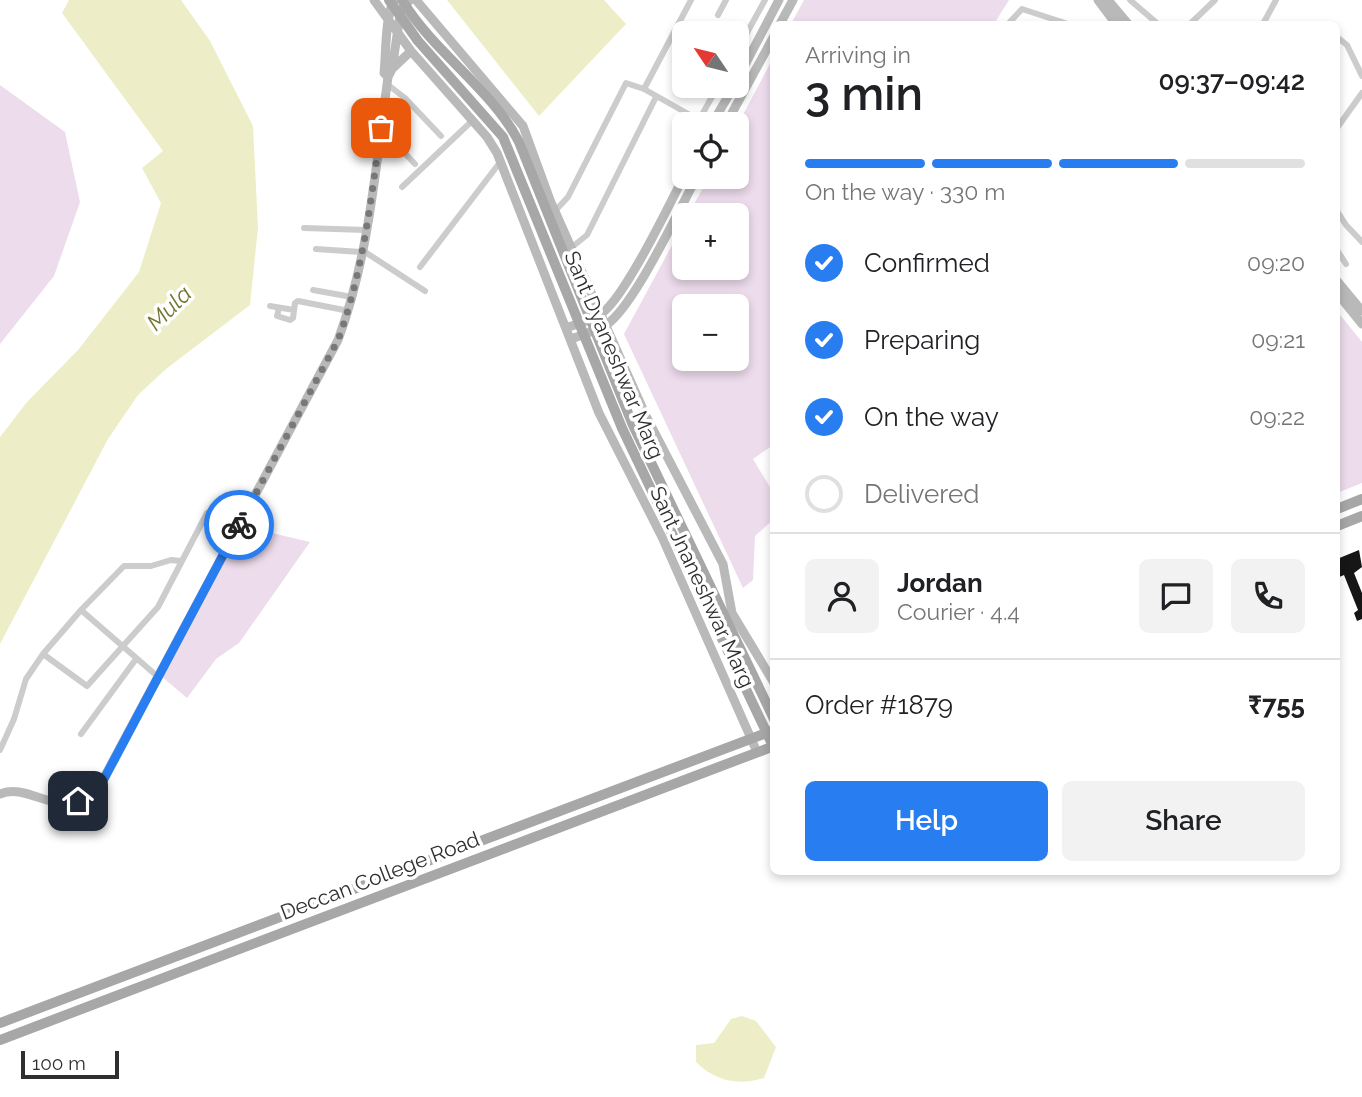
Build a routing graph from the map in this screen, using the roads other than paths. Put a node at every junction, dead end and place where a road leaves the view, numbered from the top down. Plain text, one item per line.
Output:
1 (374, 0) edge
2 (416, 0) edge
3 (691, 0) edge
4 (726, 0) edge
5 (765, 0) edge
6 (779, 0) edge
7 (793, 0) edge
8 (1098, 0) edge
9 (1108, 0) edge
10 (1130, 0) edge
11 (1215, 0) edge
12 (1276, 0) edge
13 (399, 1) edge
14 (718, 15) dead end
15 (400, 18) junction
16 (389, 21) junction
17 (782, 21) edge
18 (1011, 21) edge
19 (1059, 21) edge
20 (1114, 21) edge
21 (1126, 21) edge
22 (1154, 21) edge
23 (1193, 21) edge
24 (1266, 21) edge
25 (749, 29) edge
26 (398, 34) junction
27 (1340, 39) edge
28 (770, 43) edge
29 (411, 51) junction
30 (749, 57) edge
31 (389, 76) junction
32 (1362, 76) edge
33 (644, 89) junction
34 (1362, 93) edge
35 (656, 97) junction
36 (683, 112) edge
37 (733, 112) edge
38 (383, 117) junction
39 (472, 121) junction
40 (1340, 124) edge
41 (381, 128) junction
42 (441, 136) dead end
43 (390, 137) junction
44 (500, 161) junction
45 (415, 164) dead end
46 (402, 187) dead end
47 (677, 189) edge
48 (690, 189) edge
49 (555, 211) junction
50 (1340, 216) edge
51 (304, 228) dead end
52 (366, 230) junction
53 (1362, 242) edge
54 (572, 247) junction
55 (316, 249) dead end
56 (362, 251) junction
57 (1340, 255) edge
58 (1346, 264) dead end
59 (421, 267) dead end
60 (1340, 285) edge
61 (313, 290) dead end
62 (425, 291) dead end
63 (352, 297) junction
64 (1340, 297) edge
65 (270, 306) dead end
66 (1362, 311) edge
67 (349, 312) junction
68 (602, 313) junction
69 (590, 318) junction
70 (579, 323) junction
71 (607, 324) junction
72 (1362, 324) edge
73 (566, 328) junction
74 (595, 330) junction
75 (584, 334) junction
76 (570, 340) junction
77 (1362, 499) edge
78 (1340, 508) edge
79 (1362, 516) edge
80 (242, 519) junction
81 (1340, 525) edge
82 (181, 561) junction
83 (723, 598) junction
84 (81, 610) junction
85 (122, 647) junction
86 (43, 654) junction
87 (136, 659) junction
88 (157, 676) junction
89 (770, 676) edge
90 (770, 710) edge
91 (770, 732) edge
92 (81, 734) dead end
93 (752, 740) junction
94 (770, 747) edge
95 (0, 750) edge
96 (757, 752) junction
97 (0, 794) edge
98 (0, 1023) edge
99 (0, 1040) edge

1 - 16 street, Sant Jnaneshwar Marg
2 - 49 street, Sant Jnaneshwar Marg
3 - 33 street
4 - 14 street
5 - 25 street
6 - 30 street
7 - 17 street
8 - 20 street
9 - 21 street
10 - 22 street
11 - 23 street
12 - 24 street
13 - 15 main road, Sant Dyaneshwar Marg
13 - 16 street
13 - 69 main road, Sant Dyaneshwar Marg
15 - 26 street
15 - 70 main road, Sant Dyaneshwar Marg
16 - 26 street, Sant Jnaneshwar Marg
16 - 31 street
18 - 19 street
26 - 29 street, Sant Jnaneshwar Marg
26 - 31 street
27 - 32 street
28 - 37 street
29 - 31 street
29 - 39 street, Sant Jnaneshwar Marg
31 - 38 street
31 - 42 street
33 - 35 street
33 - 49 street
34 - 40 street
35 - 36 street
35 - 54 street
38 - 41 street
38 - 43 street
39 - 44 street, Sant Jnaneshwar Marg
39 - 46 street
41 - 43 street
41 - 52 street
43 - 45 street
44 - 59 street
44 - 73 street, Sant Jnaneshwar Marg
47 - 68 street
48 - 71 street
49 - 54 street, Sant Jnaneshwar Marg
50 - 53 street
51 - 52 street
52 - 56 street
54 - 68 street, Sant Jnaneshwar Marg
55 - 56 street
56 - 62 street
56 - 63 street
57 - 58 street
60 - 66 street
61 - 63 street
63 - 67 street
64 - 72 street
65 - 67 street
67 - 80 street
68 - 69 street
68 - 71 street, Sant Jnaneshwar Marg
69 - 70 street
69 - 74 main road, Sant Dyaneshwar Marg
70 - 73 street
70 - 75 main road, Sant Dyaneshwar Marg
71 - 74 street
71 - 83 street, Sant Jnaneshwar Marg
73 - 76 street, Sant Jnaneshwar Marg
74 - 75 street
74 - 83 main road, Sant Dyaneshwar Marg
75 - 76 street
75 - 91 main road, Sant Dyaneshwar Marg
76 - 93 street, Sant Jnaneshwar Marg
77 - 78 main road
79 - 81 main road
80 - 82 street
80 - 88 street
82 - 84 street
82 - 85 street
83 - 89 street, Sant Jnaneshwar Marg
83 - 90 main road, Sant Dyaneshwar Marg
84 - 85 street
84 - 86 street
85 - 86 street
85 - 87 street
86 - 95 street
87 - 88 street
87 - 92 street
88 - 97 street
91 - 93 main road, Deccan College Road
93 - 96 street, Sant Jnaneshwar Marg
93 - 98 main road, Deccan College Road
94 - 96 main road, Deccan College Road
96 - 99 main road, Deccan College Road

